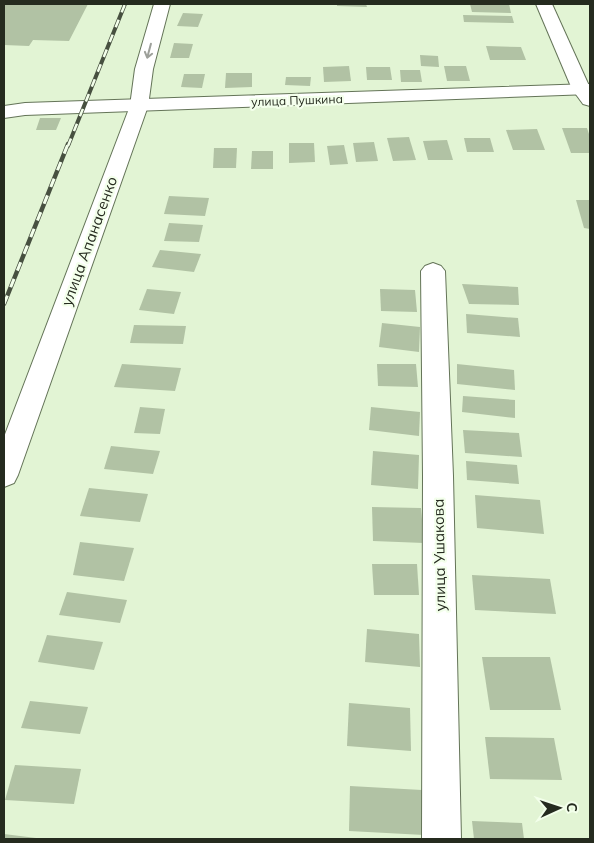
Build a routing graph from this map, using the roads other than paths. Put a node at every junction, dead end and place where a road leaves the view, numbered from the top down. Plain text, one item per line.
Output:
1 (162, 4) edge
2 (544, 4) edge
3 (587, 93) edge
4 (139, 106) junction
5 (4, 112) edge
6 (433, 271) dead end
7 (4, 475) edge
8 (442, 839) edge

1 -> 4 street, улица Апанасенко
2 - 3 street
3 - 4 street, улица Пушкина
4 - 5 street, улица Пушкина
4 - 7 street, улица Апанасенко
6 - 8 street, улица Ушакова

